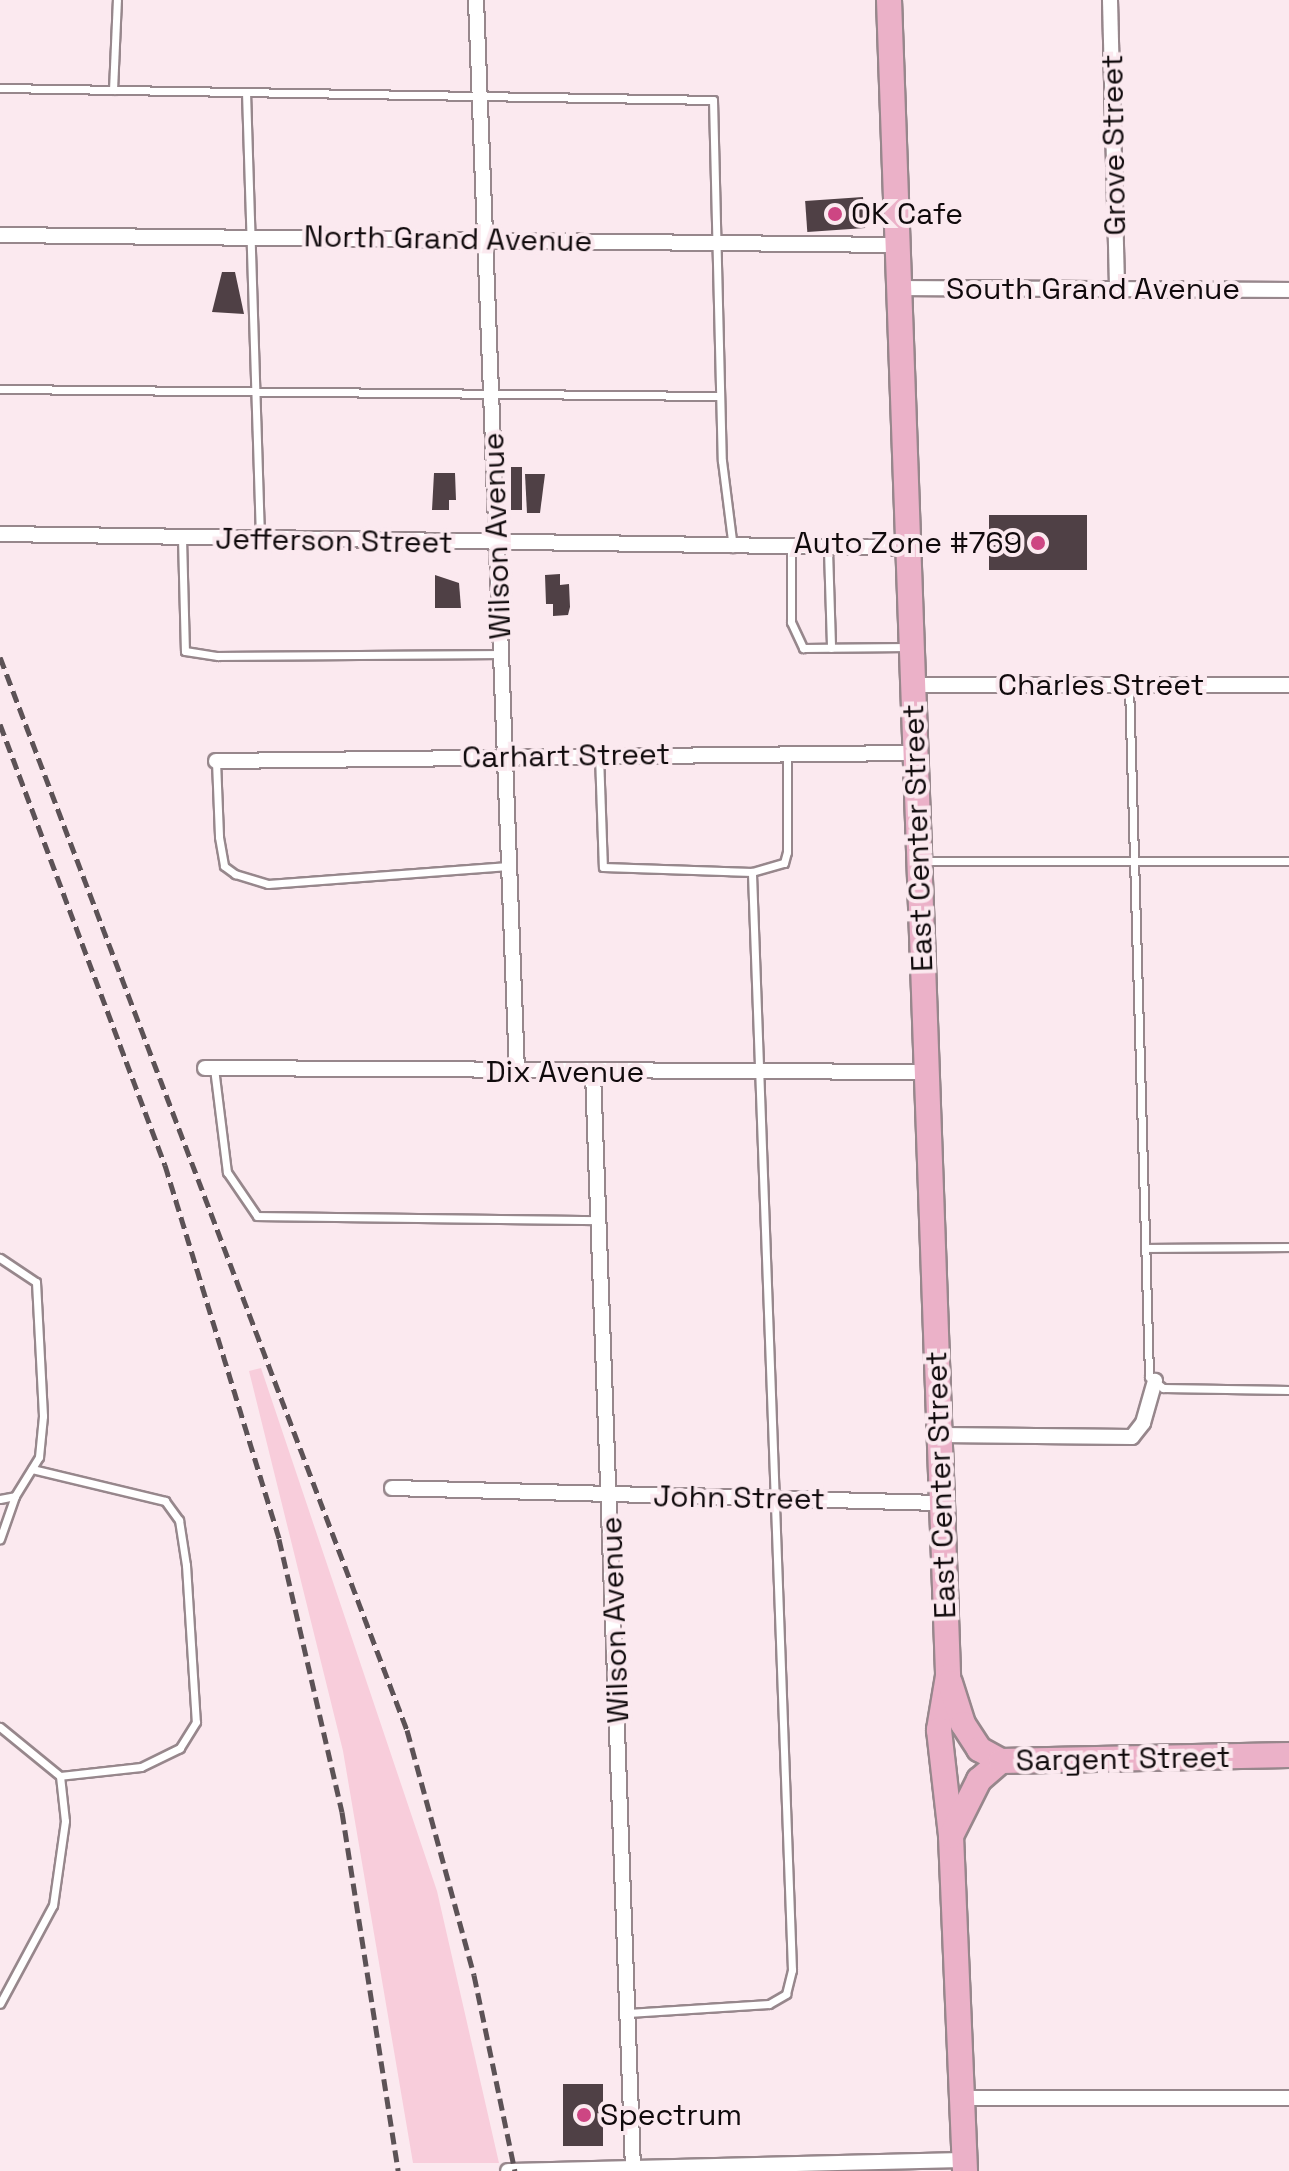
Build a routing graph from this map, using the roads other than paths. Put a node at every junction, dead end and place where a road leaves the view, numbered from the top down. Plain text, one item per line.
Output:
1 (117, 0) edge
2 (476, 0) edge
3 (889, 0) edge
4 (1110, 0) edge
5 (0, 88) edge
6 (113, 90) junction
7 (246, 92) junction
8 (480, 98) junction
9 (0, 235) edge
10 (250, 237) junction
11 (486, 239) junction
12 (717, 243) junction
13 (897, 245) junction
14 (898, 288) junction
15 (1117, 290) junction
16 (1289, 290) edge
17 (257, 387) junction
18 (0, 389) edge
19 (492, 392) junction
20 (720, 396) junction
21 (0, 534) edge
22 (182, 538) junction
23 (260, 540) junction
24 (497, 545) junction
25 (733, 548) junction
26 (909, 548) junction
27 (791, 549) junction
28 (828, 550) junction
29 (912, 647) junction
30 (831, 648) junction
31 (502, 654) junction
32 (913, 685) junction
33 (1129, 685) junction
34 (1289, 685) edge
35 (915, 753) junction
36 (787, 754) junction
37 (507, 755) junction
38 (599, 755) junction
39 (216, 761) joint
40 (1131, 858) junction
41 (920, 861) junction
42 (1289, 861) edge
43 (511, 866) junction
44 (752, 872) junction
45 (210, 1068) joint
46 (517, 1072) junction
47 (759, 1072) junction
48 (926, 1072) junction
49 (593, 1073) junction
50 (599, 1220) junction
51 (1289, 1247) edge
52 (1146, 1248) junction
53 (0, 1258) edge
54 (1155, 1381) junction
55 (1289, 1390) edge
56 (940, 1435) junction
57 (32, 1469) junction
58 (392, 1488) dead end
59 (611, 1495) junction
60 (15, 1496) junction
61 (0, 1499) edge
62 (775, 1499) junction
63 (941, 1503) junction
64 (0, 1539) edge
65 (948, 1676) junction
66 (0, 1727) edge
67 (1289, 1755) edge
68 (1001, 1761) junction
69 (60, 1776) junction
70 (951, 1836) junction
71 (0, 2004) edge
72 (628, 2013) junction
73 (962, 2098) junction
74 (1289, 2098) edge
75 (965, 2166) edge
76 (633, 2167) junction
77 (508, 2171) edge

1 - 6 lane
2 - 8 street, Wilson Avenue
3 - 13 main road, East Center Street
4 - 15 street, Grove Street
5 - 6 lane
6 - 7 lane
7 - 8 lane
7 - 10 lane
8 - 11 street, Wilson Avenue
8 - 12 lane
9 - 10 street, North Grand Avenue
10 - 11 street, North Grand Avenue
10 - 17 lane
11 - 12 street, North Grand Avenue
11 - 19 street, Wilson Avenue
12 - 13 street, North Grand Avenue
12 - 20 lane
13 - 14 main road, East Center Street
14 - 15 street, South Grand Avenue
14 - 26 main road, East Center Street
15 - 16 street, South Grand Avenue
17 - 18 lane
17 - 19 lane
17 - 23 lane
19 - 20 lane
19 - 24 street, Wilson Avenue
20 - 25 lane
21 - 22 street, Jefferson Street
22 - 23 street, Jefferson Street
22 - 31 lane
23 - 24 street, Jefferson Street
24 - 25 street, Jefferson Street
24 - 31 street, Wilson Avenue
25 - 27 street, Jefferson Street
26 - 28 street, Jefferson Street
26 - 29 main road, East Center Street
27 - 28 street, Jefferson Street
27 - 30 lane
28 - 30 lane
29 - 30 lane
29 - 32 main road, East Center Street
31 - 37 street, Wilson Avenue
32 - 33 street, Charles Street
32 - 35 main road, East Center Street
33 - 34 street, Charles Street
33 - 40 lane
35 - 36 street, Carhart Street
35 - 41 main road, East Center Street
36 - 38 street, Carhart Street
36 - 44 lane
37 - 38 street, Carhart Street
37 - 39 street, Carhart Street
37 - 43 street, Wilson Avenue
38 - 44 lane
39 - 43 lane
40 - 41 lane
40 - 42 lane
40 - 52 lane
41 - 48 main road, East Center Street
43 - 46 street, Wilson Avenue
44 - 47 lane
45 - 46 street, Dix Avenue
45 - 50 lane
46 - 49 street, Dix Avenue
47 - 48 street, Dix Avenue
47 - 49 street, Dix Avenue
47 - 62 lane
48 - 56 main road, East Center Street
49 - 50 street, Wilson Avenue
50 - 59 street, Wilson Avenue
51 - 52 lane
52 - 54 lane
53 - 57 lane
54 - 55 lane
54 - 56 street
56 - 63 main road, East Center Street
57 - 60 lane
57 - 69 lane
58 - 59 street, John Street
59 - 62 street, John Street
59 - 72 street, Wilson Avenue
60 - 61 lane
60 - 64 lane
62 - 63 street, John Street
62 - 72 lane
63 - 65 main road, East Center Street
65 - 68 main road, East Center Street
65 - 70 main road, East Center Street
66 - 69 lane
67 - 68 main road, Sargent Street
68 - 70 main road, Sargent Street
69 - 71 lane
70 - 73 main road, East Center Street
72 - 76 street, Wilson Avenue
73 - 74 street
73 - 75 main road, East Center Street
75 - 76 street
76 - 77 street

